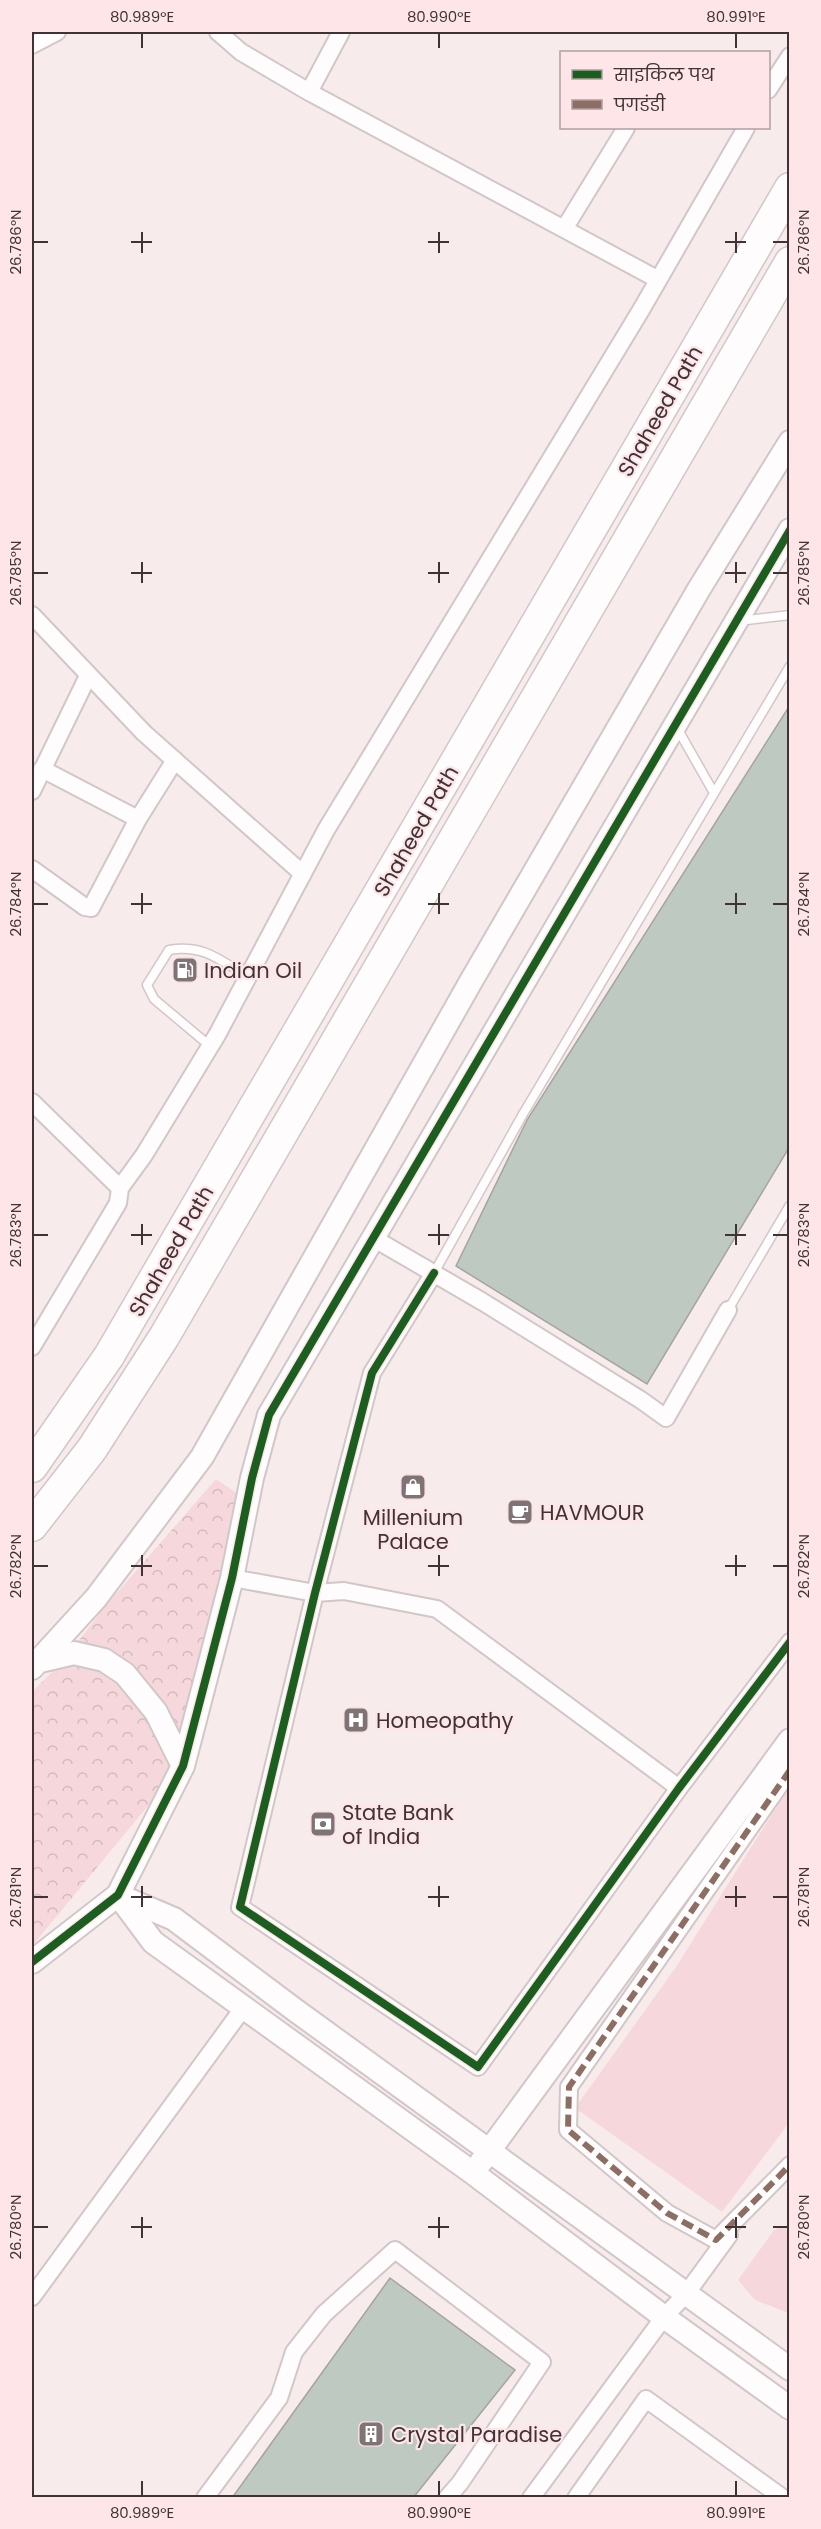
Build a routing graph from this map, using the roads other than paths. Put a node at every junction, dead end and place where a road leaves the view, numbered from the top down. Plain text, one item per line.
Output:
1 (57, 32) edge
2 (218, 32) edge
3 (341, 32) edge
4 (32, 45) edge
5 (789, 56) edge
6 (770, 87) edge
7 (309, 92) junction
8 (625, 129) edge
9 (745, 129) edge
10 (789, 188) edge
11 (564, 230) junction
12 (789, 262) edge
13 (657, 279) junction
14 (789, 442) edge
15 (789, 530) edge
16 (32, 615) edge
17 (789, 615) edge
18 (736, 621) junction
19 (789, 666) edge
20 (88, 676) junction
21 (675, 724) junction
22 (176, 760) junction
23 (42, 769) junction
24 (32, 791) edge
25 (714, 793) junction
26 (138, 819) junction
27 (32, 869) edge
28 (303, 874) junction
29 (248, 977) junction
30 (210, 1047) junction
31 (32, 1102) edge
32 (120, 1188) junction
33 (789, 1205) edge
34 (373, 1238) junction
35 (434, 1274) junction
36 (728, 1310) joint
37 (34, 1336) edge
38 (32, 1467) edge
39 (32, 1526) edge
40 (232, 1578) junction
41 (315, 1593) junction
42 (789, 1642) edge
43 (36, 1665) edge
44 (789, 1740) edge
45 (183, 1766) junction
46 (789, 1770) edge
47 (680, 1788) junction
48 (118, 1895) junction
49 (32, 1962) edge
50 (244, 2007) junction
51 (491, 2150) junction
52 (789, 2151) edge
53 (789, 2165) edge
54 (473, 2173) junction
55 (686, 2294) junction
56 (32, 2297) edge
57 (664, 2317) junction
58 (789, 2369) edge
59 (789, 2408) edge
60 (205, 2498) edge
61 (447, 2498) edge
62 (531, 2498) edge
63 (576, 2498) edge
64 (783, 2498) edge

1 - 4 street
2 - 7 street
3 - 7 street
5 - 6 street
7 - 11 street
8 - 11 street
9 - 13 street
10 - 38 highway, Shaheed Path
11 - 13 street
12 - 39 highway, Shaheed Path
13 - 28 street
14 - 43 street
15 - 18 street
16 - 20 street
17 - 18 lane
18 - 21 street
19 - 25 lane
20 - 22 street
20 - 23 street
21 - 25 lane
21 - 34 street
22 - 26 street
22 - 28 street
23 - 24 street
23 - 26 street
25 - 35 lane
26 - 27 street
28 - 29 street
29 - 30 street
29 - 30 lane
30 - 32 street
31 - 32 street
32 - 37 street
33 - 36 lane
34 - 35 street
34 - 40 street
35 - 36 street
35 - 41 street
40 - 41 street
40 - 45 street
41 - 47 street
41 - 47 street
42 - 47 street
43 - 45 street
44 - 51 street
45 - 48 street
46 - 53 street
48 - 49 street
48 - 50 street
48 - 51 street
50 - 54 street
50 - 56 street
51 - 54 street
51 - 55 street
52 - 55 street
54 - 57 street
55 - 57 street
55 - 58 street
57 - 59 street
57 - 62 street
60 - 61 street
63 - 64 street

